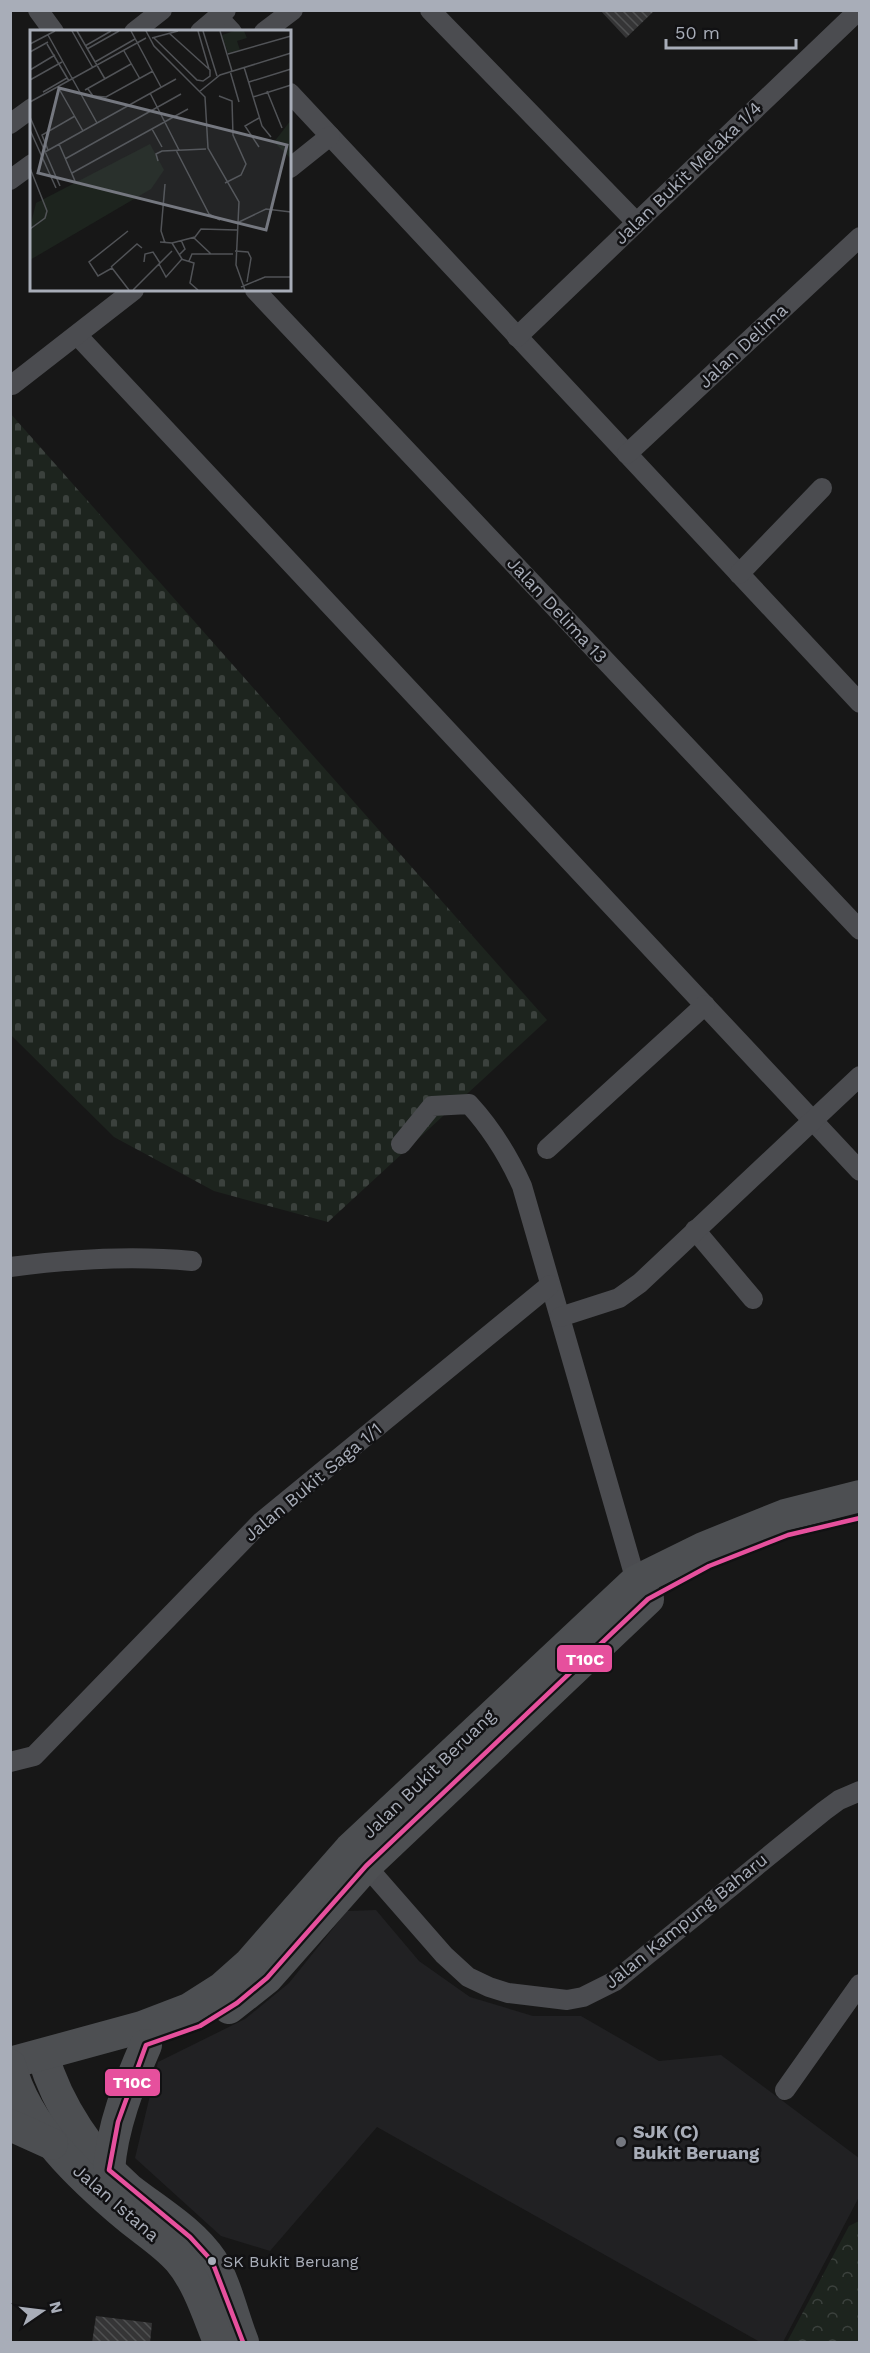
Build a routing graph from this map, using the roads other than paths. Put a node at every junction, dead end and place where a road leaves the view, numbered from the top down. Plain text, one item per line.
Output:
1 (38, 10) edge
2 (162, 10) edge
3 (293, 10) edge
4 (429, 10) edge
5 (859, 10) edge
6 (222, 14) edge
7 (53, 30) edge
8 (137, 30) edge
9 (202, 30) edge
10 (231, 30) edge
11 (267, 30) edge
12 (291, 94) edge
13 (30, 109) edge
14 (10, 124) edge
15 (330, 136) junction
16 (30, 165) edge
17 (291, 167) edge
18 (10, 180) edge
19 (636, 222) junction
20 (860, 237) edge
21 (133, 291) edge
22 (256, 291) edge
23 (77, 335) junction
24 (517, 336) junction
25 (12, 386) dead end
26 (627, 454) junction
27 (822, 488) dead end
28 (739, 574) junction
29 (860, 703) edge
30 (860, 930) edge
31 (705, 1005) junction
32 (860, 1076) edge
33 (812, 1120) junction
34 (401, 1144) dead end
35 (547, 1149) dead end
36 (860, 1171) edge
37 (696, 1230) junction
38 (192, 1261) dead end
39 (10, 1267) edge
40 (550, 1285) junction
41 (753, 1299) dead end
42 (560, 1317) junction
43 (860, 1496) edge
44 (860, 1518) edge
45 (636, 1581) junction
46 (10, 1762) edge
47 (860, 1791) edge
48 (358, 1857) junction
49 (860, 1984) edge
50 (146, 2045) junction
51 (46, 2064) junction
52 (12, 2073) edge
53 (785, 2090) dead end
54 (10, 2125) edge
55 (52, 2144) junction
56 (109, 2170) junction
57 (219, 2343) edge
58 (243, 2343) edge

1 - 7 street
2 - 8 street
3 - 11 street
4 - 19 street
5 - 19 street, Jalan Bukit Melaka 1/4
6 - 9 street
6 - 10 street
12 - 15 street
13 - 14 street
15 - 17 street
15 - 24 street
16 - 18 street
19 - 24 street, Jalan Bukit Melaka 1/4
20 - 26 street, Jalan Delima
21 - 23 street
22 - 30 street, Jalan Delima 13
23 - 25 street
23 - 31 street
24 - 26 street
26 - 28 street
27 - 28 street
28 - 29 street
31 - 33 street
31 - 35 street
32 - 33 street
33 - 36 street
33 - 37 street
34 - 40 street
37 - 41 street
37 - 42 street
38 - 39 street
40 - 42 street
40 - 46 street, Jalan Bukit Saga 1/1
42 - 45 street
43 - 45 main road, Jalan Bukit Beruang
44 - 48 main road, Jalan Bukit Beruang
45 - 48 main road, Jalan Bukit Beruang
47 - 48 street, Jalan Kampung Baharu
48 - 50 main road, Jalan Bukit Beruang
48 - 51 main road, Jalan Bukit Beruang
49 - 53 street
50 - 51 main road, Jalan Bukit Beruang
50 - 56 main road
51 - 52 main road, Jalan Bukit Beruang
51 - 56 main road, Jalan Istana
52 - 55 main road, Jalan Istana
54 - 55 main road
55 - 57 main road, Jalan Istana
56 - 58 main road, Jalan Istana

